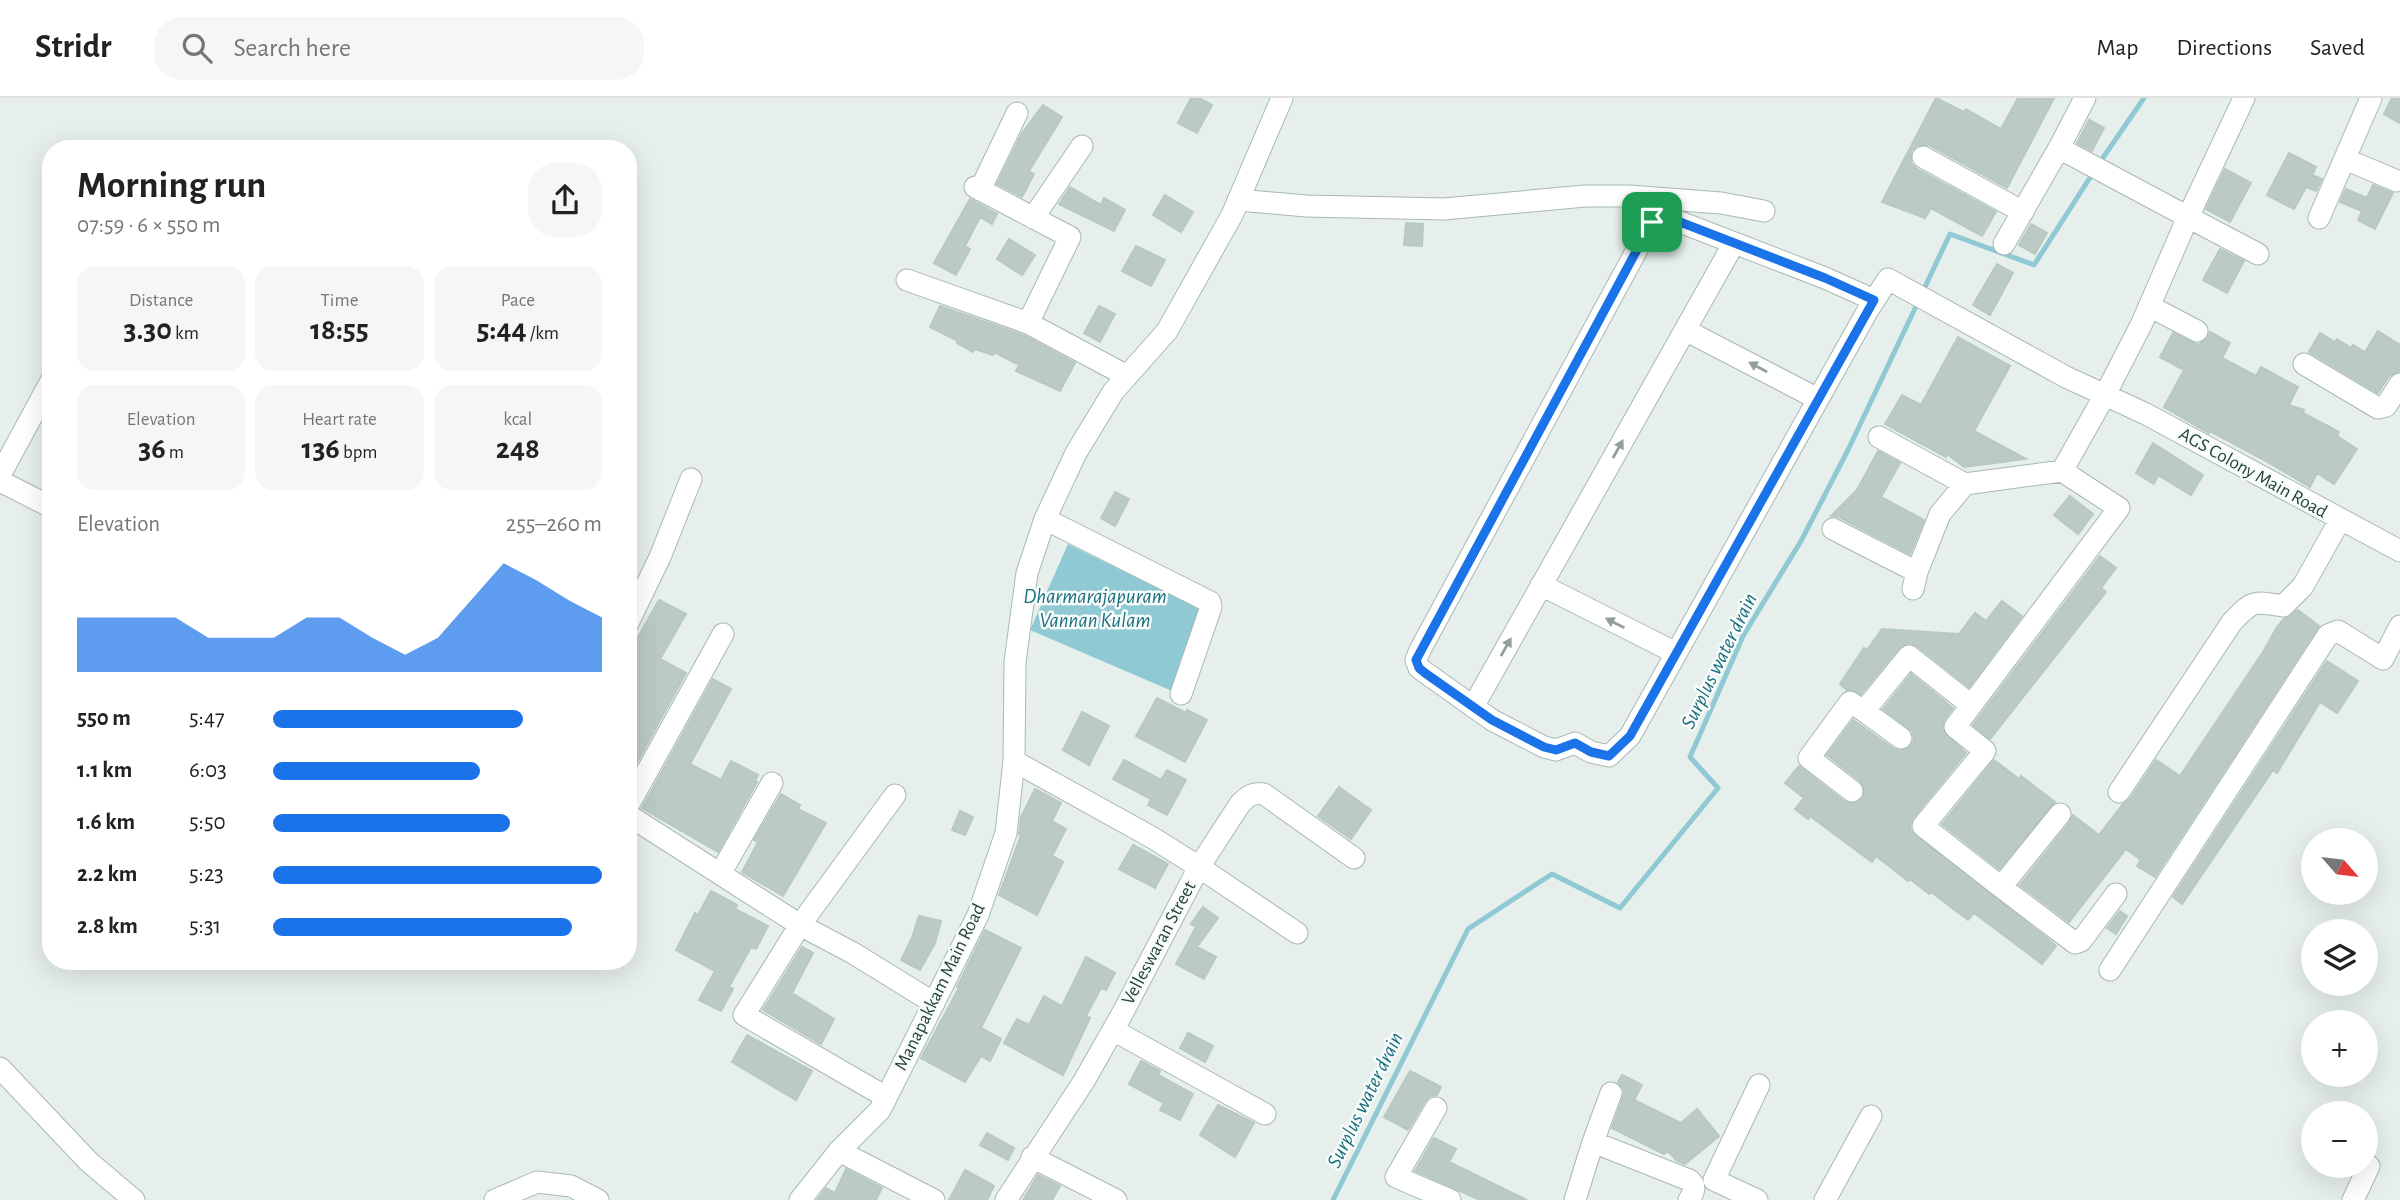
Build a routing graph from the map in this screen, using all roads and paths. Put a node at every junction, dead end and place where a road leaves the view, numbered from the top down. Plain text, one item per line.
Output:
1 (1282, 98) edge
2 (2244, 98) edge
3 (2371, 98) edge
4 (2081, 99) edge
5 (1017, 113) dead end
6 (1082, 146) dead end
7 (2059, 148) junction
8 (1923, 157) dead end
9 (2344, 159) junction
10 (2397, 181) dead end
11 (1238, 200) junction
12 (1764, 211) dead end
13 (2023, 212) junction
14 (2188, 217) junction
15 (1033, 218) junction
16 (2319, 218) dead end
17 (1734, 243) junction
18 (2004, 244) dead end
19 (2258, 254) dead end
20 (907, 280) dead end
21 (1874, 300) junction
22 (2149, 306) junction
23 (1027, 323) junction
24 (1685, 330) junction
25 (2197, 331) dead end
26 (2304, 364) dead end
27 (1127, 376) junction
28 (2400, 384) edge
29 (2106, 393) junction
30 (42, 398) edge
31 (1818, 399) junction
32 (1879, 437) dead end
33 (2062, 471) junction
34 (0, 475) edge
35 (691, 479) dead end
36 (0, 481) edge
37 (1965, 484) junction
38 (42, 502) edge
39 (1045, 519) junction
40 (2340, 520) junction
41 (1833, 529) dead end
42 (2400, 551) edge
43 (1541, 585) junction
44 (637, 604) edge
45 (2400, 626) edge
46 (723, 634) dead end
47 (1676, 653) junction
48 (1181, 694) dead end
49 (1971, 705) junction
50 (1473, 707) junction
51 (1864, 711) junction
52 (1901, 738) dead end
53 (1014, 761) junction
54 (772, 783) dead end
55 (637, 790) edge
56 (1852, 791) dead end
57 (2119, 792) dead end
58 (895, 795) dead end
59 (2060, 814) dead end
60 (637, 821) edge
61 (1354, 858) dead end
62 (1199, 867) junction
63 (720, 874) junction
64 (2001, 887) junction
65 (2116, 894) dead end
66 (800, 925) junction
67 (1297, 933) dead end
68 (2110, 970) dead end
69 (934, 1003) junction
70 (1113, 1030) junction
71 (0, 1068) edge
72 (1759, 1085) dead end
73 (1611, 1093) dead end
74 (886, 1097) junction
75 (1436, 1108) dead end
76 (1265, 1114) dead end
77 (1871, 1116) dead end
78 (1593, 1142) junction
79 (839, 1151) junction
80 (1032, 1157) junction
81 (2364, 1178) edge
82 (134, 1200) edge
83 (495, 1200) edge
84 (598, 1200) edge
85 (800, 1200) edge
86 (934, 1200) edge
87 (1006, 1200) edge
88 (1116, 1200) edge
89 (1450, 1200) edge
90 (1575, 1200) edge
91 (1689, 1200) edge
92 (1757, 1200) edge
93 (1825, 1200) edge
94 (2354, 1200) edge

1 - 11 street, Manapakkam Main Road
2 - 14 street
3 - 9 street
4 - 7 street
5 - 15 street
6 - 15 street
7 - 13 street
7 - 14 street
8 - 13 street
9 - 10 street
9 - 16 street
11 - 12 street
11 - 27 street, Manapakkam Main Road
13 - 18 street
14 - 19 street
14 - 22 street
15 - 23 street
17 - 21 street
17 - 24 street
17 - 50 street
20 - 23 street
21 - 29 street, AGS Colony Main Road
21 - 31 street
22 - 25 street
22 - 29 street
23 - 27 street
31 -> 24 street
43 -> 24 street
26 - 28 street
27 - 39 street, Manapakkam Main Road
29 - 33 street
29 - 40 street, AGS Colony Main Road
30 - 34 street
31 - 47 street
32 - 37 street
33 - 37 street
33 - 49 street
35 - 44 street
36 - 38 street
37 - 41 street
39 - 48 street
39 - 53 street, Manapakkam Main Road
40 - 42 street, AGS Colony Main Road
40 - 57 street
47 -> 43 street
50 -> 43 street
45 - 68 street
46 - 55 street
47 - 50 street
49 - 51 street
49 - 64 street
51 - 52 street
51 - 56 street
53 - 62 street, Velleswaran Street
53 - 69 street, Manapakkam Main Road
54 - 63 street
58 - 66 street
59 - 64 street
60 - 63 street
61 - 62 street
62 - 67 street
62 - 70 street, Velleswaran Street
63 - 66 street
64 - 65 street
66 - 69 street
66 - 74 street
69 - 74 street, Manapakkam Main Road
70 - 76 street
70 - 80 street, Velleswaran Street
71 - 82 street
72 - 92 street
73 - 78 street
74 - 79 street, Manapakkam Main Road
75 - 89 street
77 - 93 street
78 - 90 street
78 - 91 street
79 - 85 street, Manapakkam Main Road
79 - 86 street
80 - 87 street, Velleswaran Street
80 - 88 street
81 - 94 street
83 - 84 street

